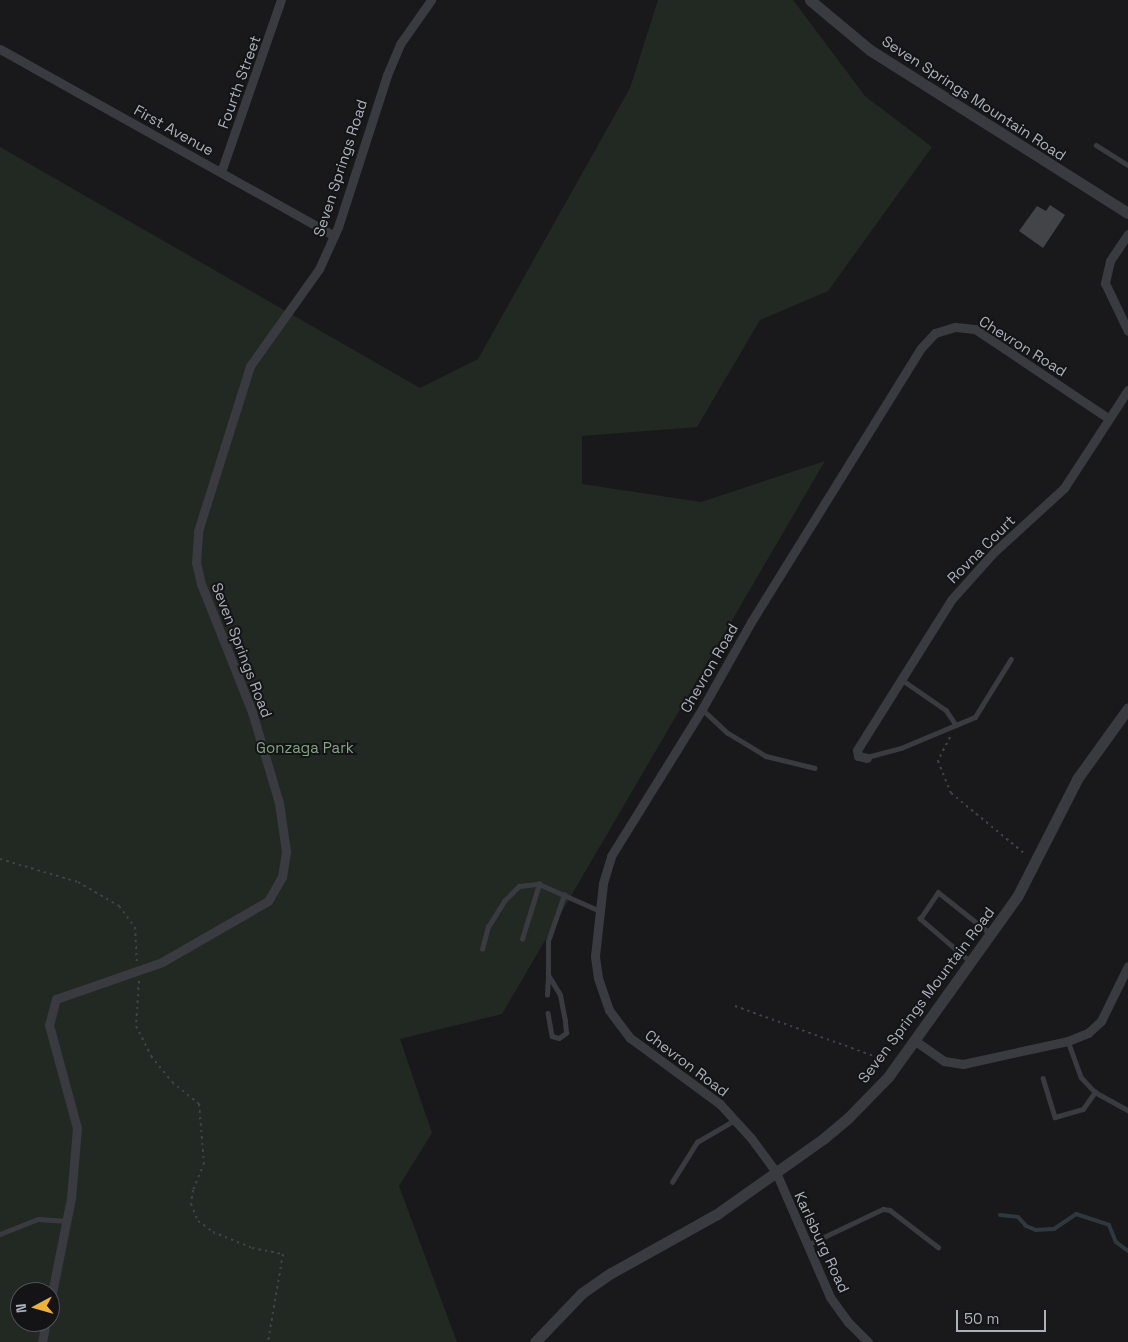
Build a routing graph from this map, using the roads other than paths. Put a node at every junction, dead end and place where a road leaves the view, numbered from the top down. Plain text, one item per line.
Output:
1 (282, 0) edge
2 (431, 0) edge
3 (810, 0) edge
4 (0, 49) edge
5 (1096, 145) dead end
6 (1128, 165) edge
7 (220, 172) junction
8 (1128, 213) edge
9 (1128, 234) edge
10 (334, 236) junction
11 (1128, 331) edge
12 (1128, 390) edge
13 (1108, 418) junction
14 (1011, 659) dead end
15 (901, 679) junction
16 (1128, 708) edge
17 (702, 709) junction
18 (956, 725) junction
19 (866, 758) joint
20 (815, 768) dead end
21 (539, 884) junction
22 (564, 895) junction
23 (598, 910) junction
24 (992, 934) junction
25 (522, 939) dead end
26 (482, 950) dead end
27 (971, 963) junction
28 (1128, 966) edge
29 (548, 975) junction
30 (547, 995) dead end
31 (548, 1012) dead end
32 (914, 1040) junction
33 (1068, 1041) junction
34 (1044, 1078) dead end
35 (1095, 1092) junction
36 (1128, 1110) edge
37 (736, 1119) junction
38 (776, 1172) junction
39 (672, 1182) dead end
40 (67, 1222) junction
41 (0, 1234) edge
42 (806, 1245) junction
43 (938, 1247) dead end
44 (54, 1282) edge
45 (535, 1342) edge
46 (868, 1342) edge

1 - 7 street, Fourth Street
2 - 10 street, Seven Springs Road
3 - 8 street, Seven Springs Mountain Road
4 - 7 street, First Avenue
5 - 6 lane
7 - 10 street, First Avenue
9 - 11 street
10 - 40 street, Seven Springs Road
12 - 13 street, Rovna Court
13 - 15 street, Rovna Court
13 - 17 street, Chevron Road
14 - 18 lane
15 - 18 lane
15 - 19 street, Rovna Court
16 - 24 street, Seven Springs Mountain Road
17 - 20 lane
17 - 23 street, Chevron Road
18 - 19 lane
21 - 22 lane
21 - 25 lane
21 - 26 lane
22 - 23 lane
22 - 29 lane
23 - 37 street, Chevron Road
24 - 27 street, Seven Springs Mountain Road
24 - 27 lane
27 - 32 street, Seven Springs Mountain Road
28 - 33 street
29 - 30 lane
29 - 31 lane
32 - 33 street
32 - 38 street, Seven Springs Mountain Road
33 - 35 lane
34 - 35 lane
35 - 36 lane
37 - 38 street, Chevron Road
37 - 39 lane
38 - 42 street, Karlsburg Road
38 - 45 street, Seven Springs Mountain Road
40 - 41 lane
40 - 44 street, Seven Springs Road
42 - 43 lane
42 - 46 street, Karlsburg Road

